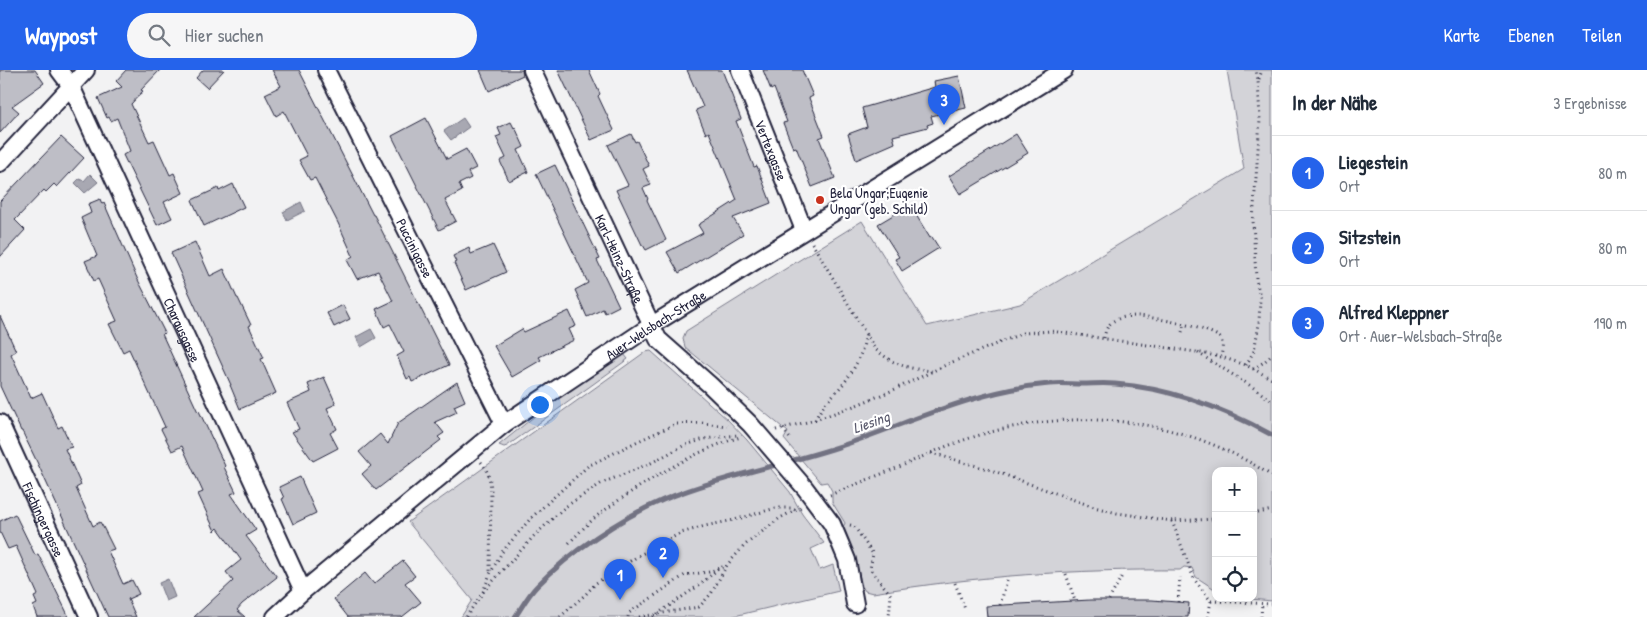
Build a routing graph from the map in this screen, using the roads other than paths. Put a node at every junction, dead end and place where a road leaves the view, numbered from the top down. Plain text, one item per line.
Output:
1 (59, 70) edge
2 (86, 70) edge
3 (326, 70) edge
4 (532, 70) edge
5 (740, 70) edge
6 (1064, 70) edge
7 (71, 86) junction
8 (0, 163) edge
9 (804, 230) junction
10 (652, 325) junction
11 (0, 423) edge
12 (504, 424) junction
13 (303, 591) junction
14 (856, 604) dead end
15 (89, 617) edge
16 (275, 617) edge

1 - 7 street, Charausgasse
2 - 7 street
3 - 12 street, Puccinigasse
4 - 10 street, Karl-Heinz-Straße
5 - 9 street, Vertexgasse
6 - 9 street, Auer-Welsbach-Straße
7 - 8 street
7 - 13 street, Charausgasse
9 - 10 street, Auer-Welsbach-Straße
10 - 12 street, Auer-Welsbach-Straße
10 - 14 street, Karl-Heinz-Straße
11 - 15 street, Fischingergasse
12 - 13 street, Auer-Welsbach-Straße
13 - 16 street, Auer-Welsbach-Straße

